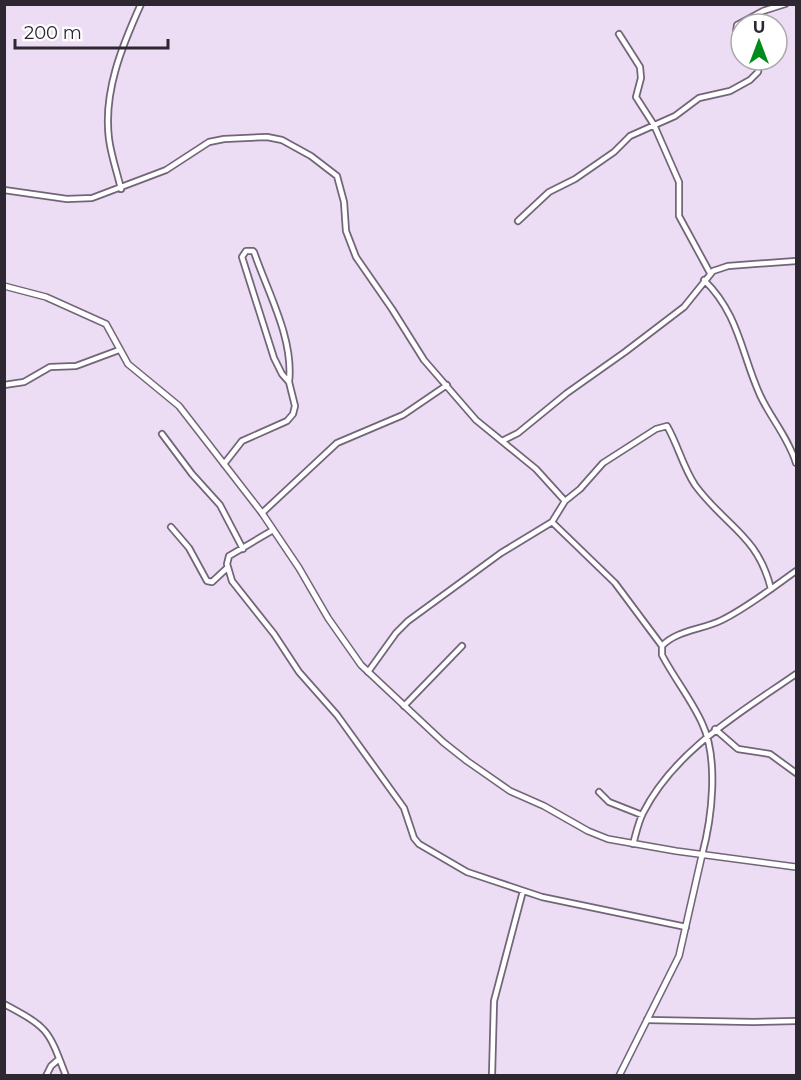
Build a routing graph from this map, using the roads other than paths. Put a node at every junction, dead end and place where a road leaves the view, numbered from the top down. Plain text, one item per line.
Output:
1 (141, 4) edge
2 (786, 4) edge
3 (761, 12) edge
4 (619, 34) dead end
5 (758, 72) edge
6 (654, 125) junction
7 (121, 189) junction
8 (4, 190) edge
9 (518, 221) dead end
10 (796, 261) edge
11 (710, 273) junction
12 (704, 280) junction
13 (4, 286) edge
14 (119, 350) junction
15 (289, 382) junction
16 (4, 385) edge
17 (447, 385) junction
18 (162, 434) dead end
19 (502, 441) junction
20 (796, 463) edge
21 (224, 464) junction
22 (565, 501) junction
23 (262, 513) junction
24 (552, 522) junction
25 (171, 527) dead end
26 (273, 530) junction
27 (243, 549) junction
28 (227, 568) junction
29 (796, 572) edge
30 (771, 590) junction
31 (462, 646) dead end
32 (662, 646) junction
33 (368, 672) junction
34 (796, 674) edge
35 (404, 706) junction
36 (715, 729) junction
37 (707, 736) junction
38 (796, 773) edge
39 (599, 792) dead end
40 (642, 815) junction
41 (633, 844) junction
42 (702, 855) junction
43 (796, 867) edge
44 (523, 891) junction
45 (686, 927) junction
46 (5, 1005) edge
47 (647, 1020) junction
48 (796, 1021) edge
49 (59, 1059) junction
50 (45, 1076) edge
51 (66, 1076) edge
52 (492, 1076) edge
53 (619, 1076) edge

1 - 7 street
2 - 3 street
4 - 6 street
5 - 6 street
6 - 9 street
6 - 11 street
7 - 8 street
7 - 17 street
10 - 11 street
11 - 12 street
12 - 19 street
12 - 20 street
13 - 14 street
14 - 16 street
14 - 21 street
15 - 15 street
15 - 21 street
17 - 19 street
17 - 23 street
18 - 27 street
19 - 22 street
21 - 23 street
22 - 24 street
22 - 30 street
23 - 26 street
24 - 32 street
24 - 33 street
25 - 28 street
26 - 27 street
26 - 33 street
27 - 28 street
28 - 44 street
29 - 30 street
30 - 32 street
31 - 35 street
32 - 37 street
33 - 35 street
34 - 36 street
35 - 41 street
36 - 37 street
36 - 38 street
37 - 40 street
37 - 42 street
39 - 40 street
40 - 41 street
41 - 42 street
42 - 43 street
42 - 45 street
44 - 45 street
44 - 52 street
45 - 47 street
46 - 49 street
47 - 48 street
47 - 53 street
49 - 50 street
49 - 51 street

